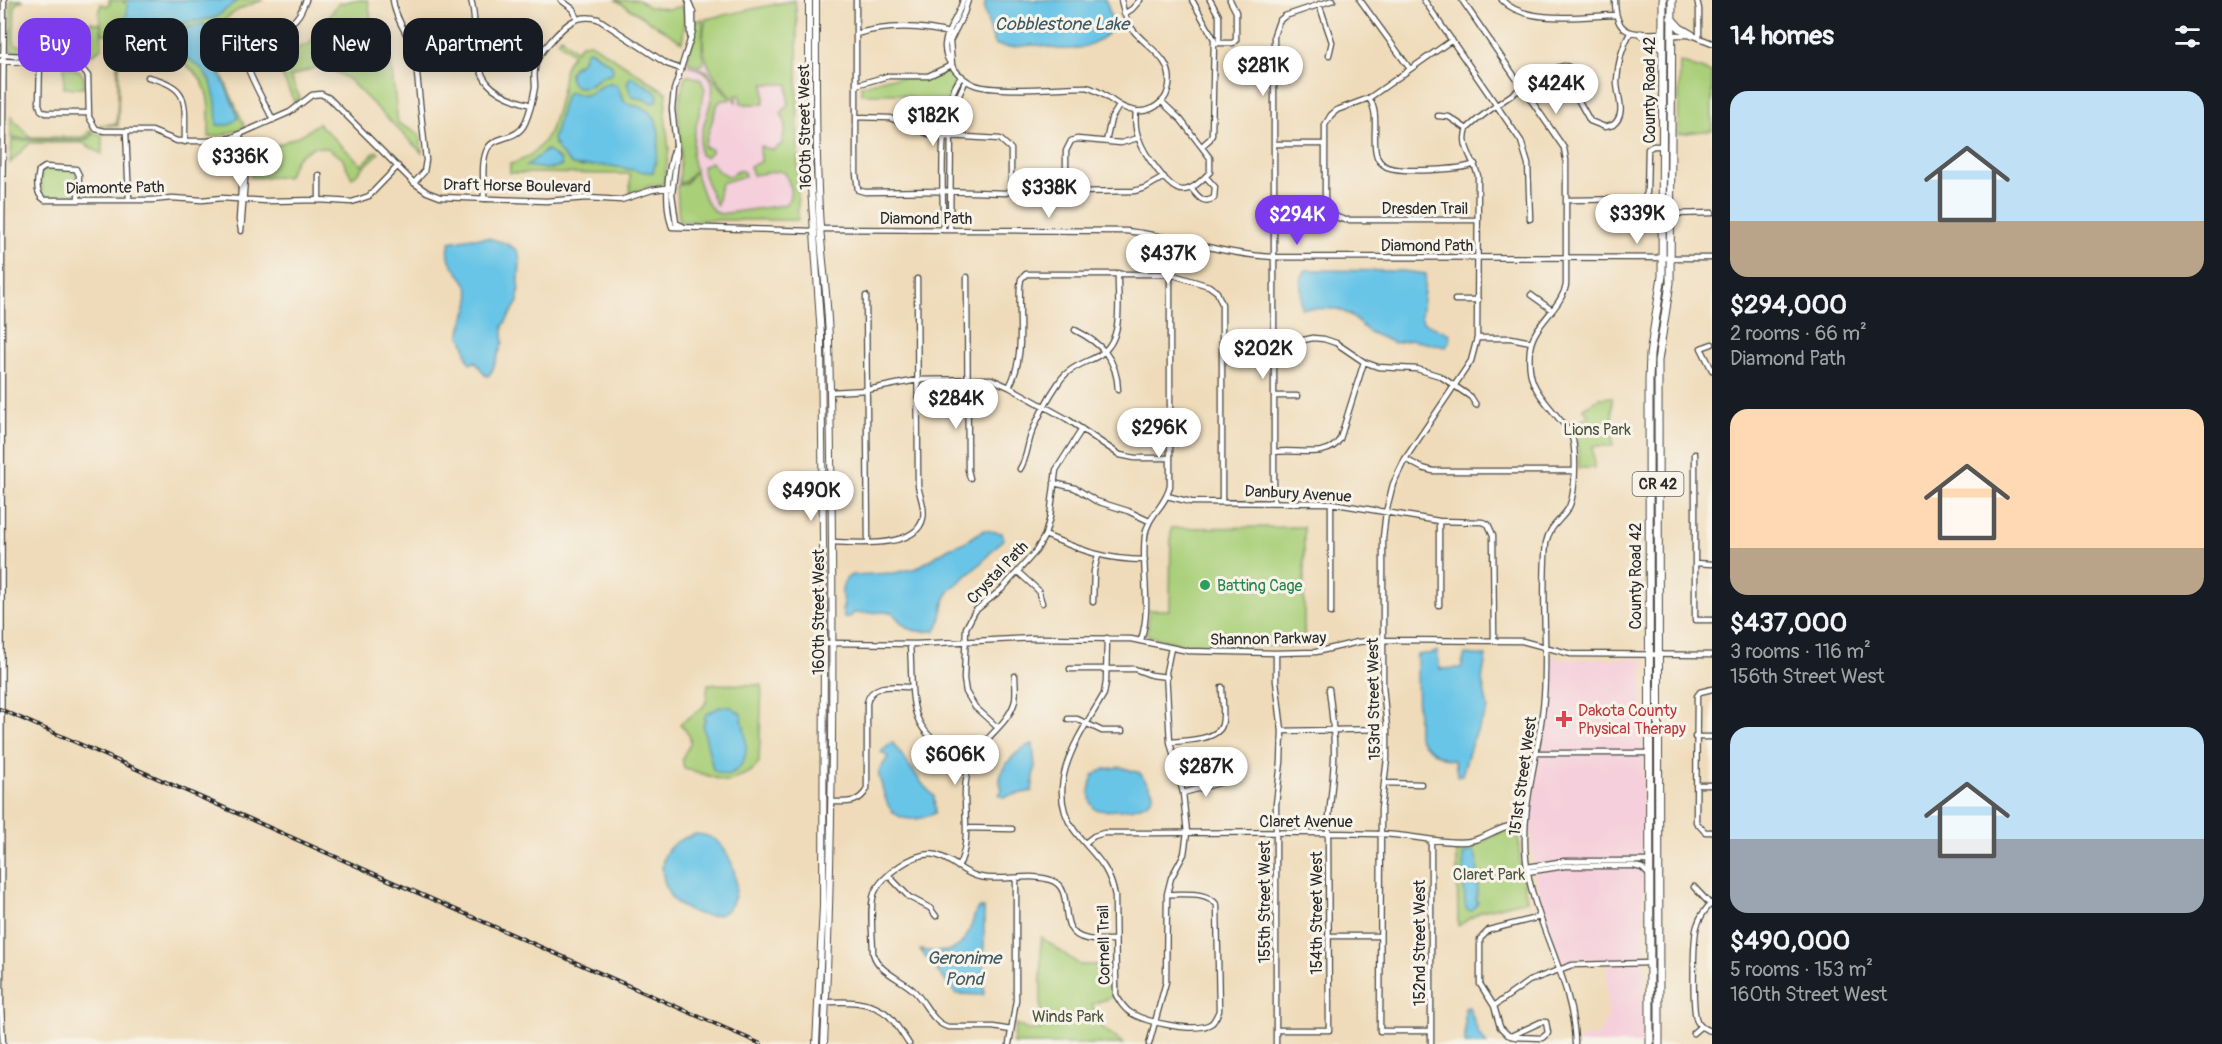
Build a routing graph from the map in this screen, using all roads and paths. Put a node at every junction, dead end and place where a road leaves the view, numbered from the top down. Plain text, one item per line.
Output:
1 (4, 0) edge
2 (306, 0) edge
3 (393, 0) edge
4 (471, 0) edge
5 (561, 0) edge
6 (809, 0) edge
7 (816, 0) edge
8 (856, 0) edge
9 (965, 0) edge
10 (1121, 0) edge
11 (1140, 0) edge
12 (1192, 0) edge
13 (1230, 0) edge
14 (1333, 0) edge
15 (1360, 0) edge
16 (1424, 0) edge
17 (1462, 0) edge
18 (1502, 0) edge
19 (1615, 0) edge
20 (1663, 0) edge
21 (1672, 0) edge
22 (1697, 0) edge
23 (1219, 1) edge
24 (689, 2) edge
25 (1211, 2) edge
26 (1319, 4) junction
27 (1124, 14) junction
28 (1615, 15) junction
29 (1671, 18) junction
30 (577, 19) junction
31 (1663, 21) junction
32 (1630, 33) junction
33 (1663, 33) junction
34 (856, 34) junction
35 (950, 34) junction
36 (1641, 34) junction
37 (1671, 35) junction
38 (1696, 36) junction
39 (1452, 40) junction
40 (1712, 42) edge
41 (1216, 43) junction
42 (1671, 45) junction
43 (1663, 50) junction
44 (1329, 55) dead end
45 (2, 58) edge
46 (18, 59) edge
47 (952, 65) junction
48 (681, 69) junction
49 (1410, 69) junction
50 (39, 72) edge
51 (86, 72) edge
52 (148, 76) dead end
53 (964, 78) junction
54 (856, 85) junction
55 (1523, 88) junction
56 (1369, 98) junction
57 (1162, 102) junction
58 (531, 105) junction
59 (1119, 106) junction
60 (1497, 106) junction
61 (1136, 111) junction
62 (89, 113) junction
63 (1438, 116) dead end
64 (856, 117) junction
65 (273, 120) junction
66 (1467, 129) junction
67 (126, 131) junction
68 (239, 135) junction
69 (947, 137) junction
70 (1138, 138) junction
71 (185, 142) junction
72 (1106, 142) junction
73 (1274, 144) junction
74 (1325, 144) junction
75 (1202, 146) junction
76 (1662, 146) junction
77 (1475, 164) junction
78 (398, 166) junction
79 (319, 175) dead end
80 (1164, 177) junction
81 (1206, 177) junction
82 (414, 183) junction
83 (670, 187) junction
84 (1191, 188) junction
85 (947, 191) junction
86 (242, 199) junction
87 (484, 199) junction
88 (78, 200) junction
89 (129, 200) junction
90 (319, 200) junction
91 (1567, 200) junction
92 (1712, 213) edge
93 (1671, 214) junction
94 (1530, 219) dead end
95 (1478, 220) junction
96 (817, 230) junction
97 (943, 230) junction
98 (950, 230) junction
99 (1274, 257) junction
100 (1478, 257) junction
101 (1567, 257) junction
102 (1666, 257) junction
103 (1712, 258) edge
104 (1118, 273) junction
105 (1170, 274) junction
106 (967, 277) dead end
107 (917, 279) dead end
108 (1531, 295) dead end
109 (866, 296) dead end
110 (1455, 300) dead end
111 (1478, 300) junction
112 (1552, 310) junction
113 (1075, 330) dead end
114 (821, 336) junction
115 (1477, 338) junction
116 (1532, 342) junction
117 (1222, 343) junction
118 (1274, 343) junction
119 (1712, 344) edge
120 (1105, 351) junction
121 (1364, 362) junction
122 (1712, 370) edge
123 (968, 378) junction
124 (917, 380) junction
125 (1455, 386) junction
126 (1009, 387) junction
127 (867, 390) junction
128 (1118, 390) dead end
129 (830, 392) junction
130 (1274, 396) junction
131 (1297, 396) dead end
132 (1476, 405) dead end
133 (1045, 406) junction
134 (1082, 429) junction
135 (1274, 452) junction
136 (1695, 454) dead end
137 (1170, 458) junction
138 (1405, 459) junction
139 (1020, 469) dead end
140 (1574, 471) junction
141 (970, 478) dead end
142 (1054, 483) junction
143 (1167, 496) junction
144 (1222, 502) junction
145 (1274, 502) junction
146 (1331, 503) junction
147 (1386, 512) junction
148 (1149, 521) junction
149 (1439, 521) junction
150 (1045, 536) junction
151 (832, 542) junction
152 (868, 543) junction
153 (1098, 555) junction
154 (1145, 560) junction
155 (1695, 563) junction
156 (1712, 564) edge
157 (1018, 572) junction
158 (1093, 602) dead end
159 (1042, 603) dead end
160 (1439, 605) dead end
161 (1331, 613) dead end
162 (1712, 620) edge
163 (1107, 638) junction
164 (1141, 640) junction
165 (1383, 640) junction
166 (965, 641) junction
167 (1494, 641) junction
168 (828, 644) junction
169 (910, 644) junction
170 (1545, 647) junction
171 (1171, 648) junction
172 (1276, 653) junction
173 (1648, 654) junction
174 (1659, 654) junction
175 (1712, 655) edge
176 (1070, 669) dead end
177 (1107, 669) junction
178 (1015, 676) dead end
179 (1167, 676) junction
180 (910, 687) junction
181 (1222, 687) dead end
182 (1329, 689) dead end
183 (1712, 689) edge
184 (1068, 719) dead end
185 (1087, 725) junction
186 (997, 727) junction
187 (1334, 729) junction
188 (1388, 729) junction
189 (1122, 731) dead end
190 (1282, 731) junction
191 (1695, 736) junction
192 (1712, 737) edge
193 (1170, 742) junction
194 (1536, 753) junction
195 (1648, 753) junction
196 (971, 760) junction
197 (1223, 782) dead end
198 (1384, 783) junction
199 (1421, 784) dead end
200 (1696, 785) junction
201 (1712, 785) edge
202 (1183, 793) junction
203 (832, 801) junction
204 (1525, 824) junction
205 (966, 828) junction
206 (1012, 829) dead end
207 (1712, 832) edge
208 (1186, 833) junction
209 (1276, 833) junction
210 (1328, 833) junction
211 (1380, 834) junction
212 (1431, 841) junction
213 (1085, 843) junction
214 (1648, 861) junction
215 (958, 867) junction
216 (1527, 869) junction
217 (1649, 875) junction
218 (889, 876) junction
219 (1016, 878) junction
220 (1694, 887) dead end
221 (1167, 894) junction
222 (1711, 903) edge
223 (936, 916) dead end
224 (1540, 917) junction
225 (1659, 924) junction
226 (1328, 936) junction
227 (1380, 936) junction
228 (1115, 940) junction
229 (1649, 963) junction
230 (1559, 970) junction
231 (822, 1002) junction
232 (1494, 1006) junction
233 (0, 1008) edge
234 (1155, 1023) junction
235 (1701, 1026) junction
236 (1011, 1030) junction
237 (1276, 1030) junction
238 (1431, 1031) junction
239 (1712, 1031) edge
240 (1694, 1033) dead end
241 (1511, 1036) junction
242 (3, 1044) edge
243 (816, 1044) edge
244 (824, 1044) edge
245 (909, 1044) edge
246 (1010, 1044) edge
247 (1149, 1044) edge
248 (1276, 1044) edge
249 (1431, 1044) edge
250 (1575, 1044) edge
251 (1650, 1044) edge
252 (1659, 1044) edge

1 - 45 street
2 - 65 street
3 - 82 street
4 - 58 street
5 - 30 street
6 - 96 main road, 160th Street West
7 - 96 main road, 160th Street West
8 - 34 street
9 - 35 street
10 - 27 street
11 - 27 street
12 - 41 street
13 - 41 street
14 - 26 street
15 - 49 street
16 - 39 street
17 - 55 street
18 - 28 street
19 - 28 street
20 - 31 highway, County Road 42 / CR 42
21 - 29 highway, County Road 42 / CR 42
22 - 38 street
23 - 25 street
24 - 48 street
25 - 41 street
26 - 44 street
26 - 73 street
27 - 57 street
28 - 32 street
29 - 37 highway, County Road 42 / CR 42
29 - 38 highway
30 - 48 street
30 - 58 street
31 - 33 highway, County Road 42 / CR 42
31 - 37 highway
32 - 36 street
32 - 55 street
33 - 36 street
33 - 42 highway
33 - 43 highway, County Road 42 / CR 42
34 - 35 street
34 - 54 street
35 - 47 street
36 - 43 highway
37 - 38 street
37 - 42 highway, County Road 42 / CR 42
38 - 40 street
39 - 49 street, Dresden Trail
39 - 60 street
41 - 75 street
42 - 93 highway, County Road 42 / CR 42
43 - 76 highway, County Road 42 / CR 42
45 - 46 street
45 - 233 street
47 - 53 street
47 - 54 street
48 - 83 street
49 - 56 street, Dresden Trail
50 - 62 street
51 - 62 street
52 - 71 street
53 - 59 street
53 - 69 street
54 - 64 street
55 - 60 street
55 - 91 street
56 - 74 street, Dresden Trail
56 - 77 street
57 - 61 street
57 - 75 street
58 - 87 street
59 - 61 street
59 - 72 street
60 - 66 street
60 - 94 street
61 - 70 street
62 - 67 street, Draft Horse Boulevard
63 - 66 street
64 - 69 street
64 - 85 street
65 - 68 street, Draft Horse Boulevard
65 - 78 street, Draft Horse Boulevard
66 - 77 street
67 - 71 street, Draft Horse Boulevard
67 - 89 street
68 - 71 street, Draft Horse Boulevard
68 - 86 street
69 - 85 street
69 - 85 street
70 - 72 street
70 - 80 street
72 - 80 street
73 - 74 street
73 - 99 street
74 - 95 street, Dresden Trail
75 - 81 street
76 - 91 street
76 - 102 highway, County Road 42 / CR 42
77 - 95 street
78 - 82 street, Draft Horse Boulevard
78 - 90 street, Diamonte Path
79 - 90 street
80 - 84 street
81 - 84 street
81 - 84 street
82 - 87 street, Draft Horse Boulevard
83 - 87 street, Draft Horse Boulevard
83 - 96 street, Diamond Path
85 - 97 street
85 - 98 street
86 - 86 street
86 - 89 street, Diamonte Path
86 - 90 street, Diamonte Path
88 - 88 street, Diamonte Path
88 - 89 street, Diamonte Path
91 - 101 street
92 - 93 street
93 - 102 highway, County Road 42 / CR 42
95 - 100 street
96 - 97 street, Diamond Path
96 - 114 main road, 160th Street West
96 - 129 main road, 160th Street West
97 - 98 street, Diamond Path
98 - 99 street, Diamond Path
99 - 100 street, Diamond Path
99 - 118 street
100 - 101 street, Diamond Path
100 - 111 street, 153rd Street West
101 - 102 street, Diamond Path
101 - 112 street
102 - 103 street, Diamond Path
102 - 173 highway, County Road 42 / CR 42
102 - 174 highway, County Road 42 / CR 42
104 - 105 street
104 - 120 street
104 - 126 street
105 - 117 street
105 - 137 street
106 - 123 street
107 - 124 street
108 - 112 street
109 - 127 street
110 - 111 street
111 - 115 street, 153rd Street West
112 - 116 street
113 - 120 street
114 - 129 main road
114 - 168 main road, 160th Street West
115 - 116 street
115 - 125 street, 153rd Street West
116 - 140 street, 151st Street West
117 - 118 street
117 - 144 street
118 - 121 street
118 - 130 street
119 - 122 street
120 - 128 street
120 - 133 street
121 - 125 street
121 - 135 street
123 - 124 street
123 - 126 street
123 - 141 street
124 - 127 street
124 - 152 street
125 - 132 street
125 - 138 street, 153rd Street West
126 - 133 street
127 - 129 street
127 - 152 street
129 - 151 main road, 160th Street West
130 - 131 street
130 - 135 street
133 - 134 street
133 - 139 street
134 - 137 street
134 - 142 street, Crystal Path
135 - 145 street
136 - 155 street
137 - 143 street
138 - 140 street
138 - 147 street, 153rd Street West
140 - 170 street, 151st Street West
142 - 148 street
142 - 150 street, Crystal Path
143 - 144 street, Danbury Avenue
143 - 148 street
144 - 145 street, Danbury Avenue
145 - 146 street, Danbury Avenue
146 - 147 street, Danbury Avenue
146 - 161 street
147 - 149 street, Danbury Avenue
147 - 165 street, 153rd Street West
148 - 154 street
149 - 160 street
149 - 167 street, Danbury Avenue
150 - 153 street
150 - 157 street, Crystal Path
151 - 152 street
151 - 168 main road, 160th Street West
153 - 154 street
153 - 158 street
154 - 164 street
155 - 156 street
155 - 162 street
157 - 159 street
157 - 166 street, Crystal Path
163 - 164 street, Shannon Parkway
163 - 166 street, Shannon Parkway
163 - 177 street, Cornell Trail
164 - 171 street, Shannon Parkway
165 - 167 street, Shannon Parkway
165 - 172 street, Shannon Parkway
165 - 188 street, 153rd Street West
166 - 169 street, Shannon Parkway
166 - 186 street, Crystal Path
167 - 170 street, Shannon Parkway
168 - 169 street, Shannon Parkway
168 - 203 main road, 160th Street West
168 - 231 main road, 160th Street West
169 - 180 street
170 - 173 street, Shannon Parkway
170 - 194 street, 151st Street West
171 - 172 street, Shannon Parkway
171 - 179 street
172 - 190 street, 155th Street West
173 - 174 street, Shannon Parkway
173 - 195 highway, County Road 42 / CR 42
174 - 175 street, Shannon Parkway
174 - 225 highway, County Road 42 / CR 42
176 - 177 street
177 - 179 street
177 - 185 street, Cornell Trail
178 - 186 street
179 - 193 street
180 - 196 street
180 - 203 street
181 - 193 street
182 - 187 street, 154th Street West
183 - 191 street
184 - 185 street
185 - 189 street
185 - 213 street, Cornell Trail
186 - 196 street
187 - 188 street
187 - 190 street
187 - 210 street, 154th Street West
188 - 198 street, 153rd Street West
190 - 209 street, 155th Street West
191 - 192 street
191 - 200 street
193 - 202 street
194 - 195 street
194 - 204 street, 151st Street West
195 - 214 highway, County Road 42 / CR 42
196 - 205 street
197 - 202 street
198 - 199 street
198 - 211 street, 153rd Street West
200 - 201 street
200 - 207 street
202 - 208 street
203 - 231 main road, 160th Street West
204 - 212 street, Claret Avenue
204 - 216 street, 151st Street West
205 - 206 street
205 - 215 street
208 - 209 street, Claret Avenue
208 - 213 street, Claret Avenue
208 - 221 street
209 - 210 street, Claret Avenue
209 - 237 street, 155th Street West
210 - 211 street, Claret Avenue
210 - 226 street, 154th Street West
211 - 212 street, Claret Avenue
211 - 227 street, 153rd Street West
212 - 238 street, 152nd Street West
213 - 228 street, Cornell Trail
214 - 216 street
214 - 217 highway, County Road 42 / CR 42
214 - 225 highway
215 - 218 street
215 - 219 street
216 - 217 street
216 - 224 street, 151st Street West
217 - 229 highway, County Road 42 / CR 42
218 - 223 street
218 - 236 street
219 - 228 street
219 - 236 street
220 - 222 street
221 - 234 street
221 - 234 street, Cornell Trail
222 - 235 street
224 - 230 street, 151st Street West
224 - 232 street
225 - 252 highway, County Road 42 / CR 42
226 - 227 street
226 - 237 street, 154th Street West
227 - 238 street, 153rd Street West
228 - 234 street, Cornell Trail
229 - 230 street
229 - 251 highway, County Road 42 / CR 42
230 - 232 street
230 - 250 street, 151st Street West
231 - 243 main road, 160th Street West
231 - 244 main road, 160th Street West
231 - 245 street
232 - 241 street
233 - 242 street
234 - 247 street
235 - 239 street
235 - 240 street
236 - 246 street
237 - 248 street, 155th Street West
238 - 249 street, 152nd Street West
241 - 241 street

